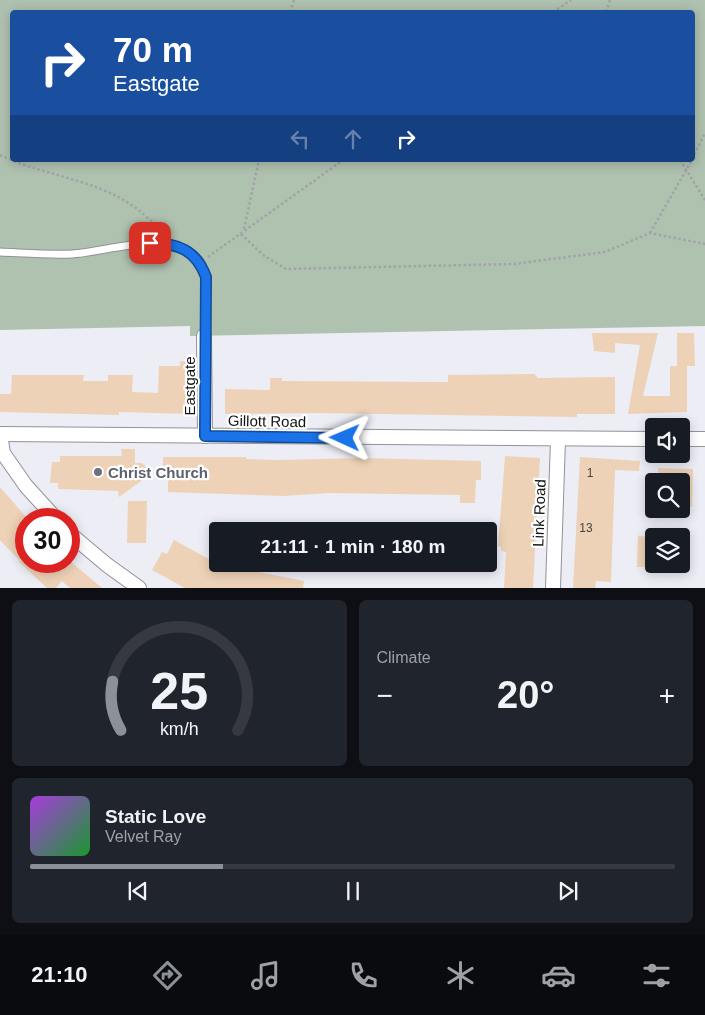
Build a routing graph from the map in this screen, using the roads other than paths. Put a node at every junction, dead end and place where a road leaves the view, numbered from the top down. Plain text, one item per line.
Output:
1 (0, 252) edge
2 (204, 336) joint
3 (0, 434) edge
4 (205, 436) junction
5 (645, 439) edge
6 (690, 439) edge
7 (705, 439) edge
8 (558, 440) junction
9 (46, 508) edge
10 (80, 542) edge
11 (138, 588) edge
12 (553, 588) edge

1 - 2 lane
2 - 4 street, Eastgate
3 - 4 street, Gillott Road
3 - 9 street
4 - 8 street, Gillott Road
5 - 8 street, Gillott Road
6 - 7 street
8 - 12 street, Link Road
10 - 11 street

